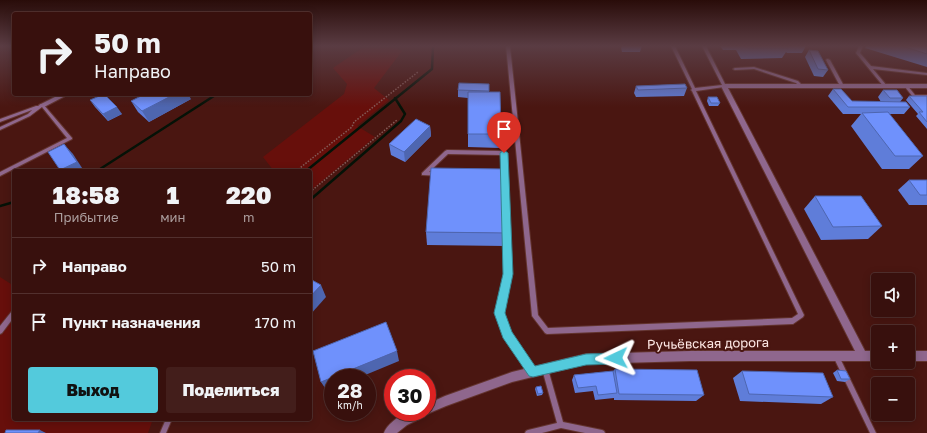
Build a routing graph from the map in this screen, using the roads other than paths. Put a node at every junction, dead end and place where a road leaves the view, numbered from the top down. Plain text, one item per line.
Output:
1 (510, 66) edge
2 (682, 66) edge
3 (714, 66) edge
4 (831, 66) edge
5 (869, 67) joint
6 (735, 69) dead end
7 (927, 74) edge
8 (724, 86) junction
9 (801, 86) junction
10 (842, 86) junction
11 (884, 86) junction
12 (906, 86) junction
13 (927, 86) edge
14 (693, 90) junction
15 (62, 96) edge
16 (927, 96) edge
17 (42, 105) junction
18 (0, 121) edge
19 (0, 129) edge
20 (0, 174) edge
21 (506, 177) junction
22 (12, 316) edge
23 (0, 331) edge
24 (836, 356) junction
25 (862, 356) junction
26 (871, 356) edge
27 (915, 356) edge
28 (927, 356) edge
29 (545, 369) junction
30 (533, 372) junction
31 (436, 405) edge
32 (168, 421) edge
33 (403, 421) edge
34 (561, 425) junction
35 (163, 433) edge
36 (389, 433) edge
37 (528, 433) edge
38 (602, 433) edge
39 (873, 433) edge

1 - 14 lane
2 - 14 lane
3 - 8 lane
4 - 10 lane
5 - 7 lane
5 - 11 lane
6 - 9 lane
8 - 9 street
8 - 14 lane
8 - 25 street
9 - 10 street
10 - 11 street
11 - 12 street
12 - 13 street
12 - 16 lane
15 - 17 street
17 - 18 lane
17 - 19 lane
17 - 20 lane
21 - 21 lane
21 - 30 lane
22 - 23 lane
24 - 25 street, Ручьёвская дорога
24 - 29 street, Ручьёвская дорога
24 - 39 lane
25 - 26 street, Ручьёвская дорога
27 - 28 street
29 - 30 street, Ручьёвская дорога
29 - 34 lane
30 - 31 street, Ручьёвская дорога
32 - 35 lane
33 - 36 street
34 - 37 lane
34 - 38 lane

